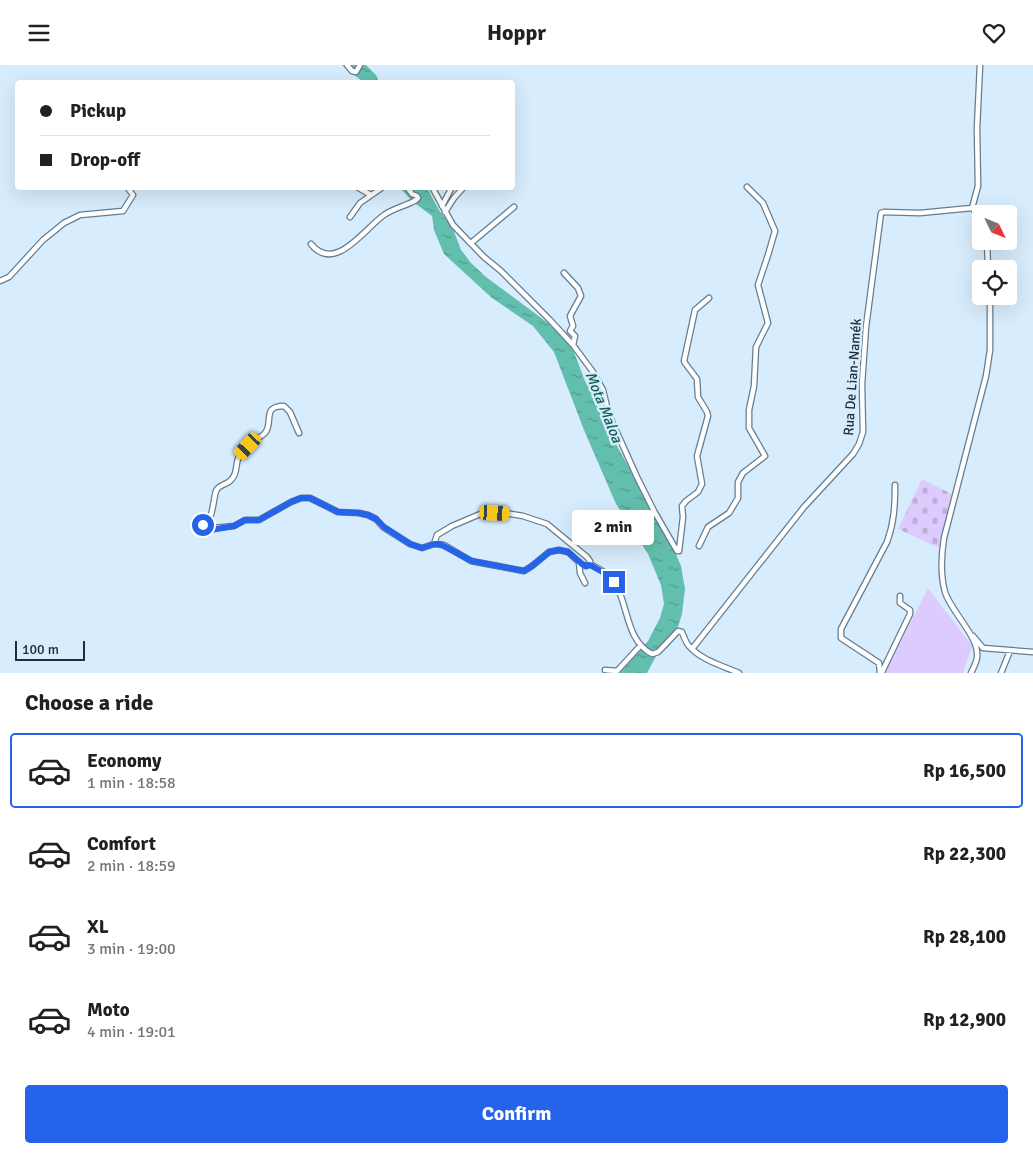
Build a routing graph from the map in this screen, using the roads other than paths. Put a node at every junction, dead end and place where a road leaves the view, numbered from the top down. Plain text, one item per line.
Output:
1 (347, 65) edge
2 (360, 65) edge
3 (980, 65) edge
4 (747, 187) dead end
5 (130, 190) edge
6 (362, 190) edge
7 (378, 190) edge
8 (410, 190) edge
9 (434, 190) edge
10 (450, 190) edge
11 (461, 190) edge
12 (371, 195) junction
13 (973, 205) edge
14 (442, 206) junction
15 (514, 207) dead end
16 (972, 208) edge
17 (445, 213) junction
18 (350, 217) dead end
19 (471, 243) junction
20 (312, 244) dead end
21 (564, 273) dead end
22 (0, 281) edge
23 (708, 298) dead end
24 (990, 305) edge
25 (573, 345) junction
26 (299, 433) dead end
27 (895, 485) dead end
28 (434, 544) junction
29 (699, 546) dead end
30 (579, 561) junction
31 (590, 565) junction
32 (585, 583) dead end
33 (900, 596) dead end
34 (970, 633) junction
35 (640, 646) junction
36 (692, 649) junction
37 (1010, 651) junction
38 (1033, 652) edge
39 (605, 670) dead end
40 (739, 673) edge
41 (880, 673) edge
42 (971, 673) edge
43 (1001, 673) edge

1 - 2 street
3 - 13 street
4 - 29 street
5 - 22 street
6 - 12 street
7 - 12 street
8 - 20 street
9 - 14 street
10 - 14 street
11 - 17 street
12 - 18 street
14 - 17 street
15 - 19 street
16 - 36 street, Rua De Lian-Namék
17 - 19 street
19 - 25 street
21 - 25 street
23 - 25 street
24 - 34 street
26 - 28 street
27 - 41 street
28 - 30 street
28 - 31 street
30 - 31 street
30 - 32 street
31 - 35 street
33 - 41 street
34 - 37 street
34 - 42 street
35 - 36 street
35 - 39 street
36 - 40 street
37 - 38 street
37 - 43 street

